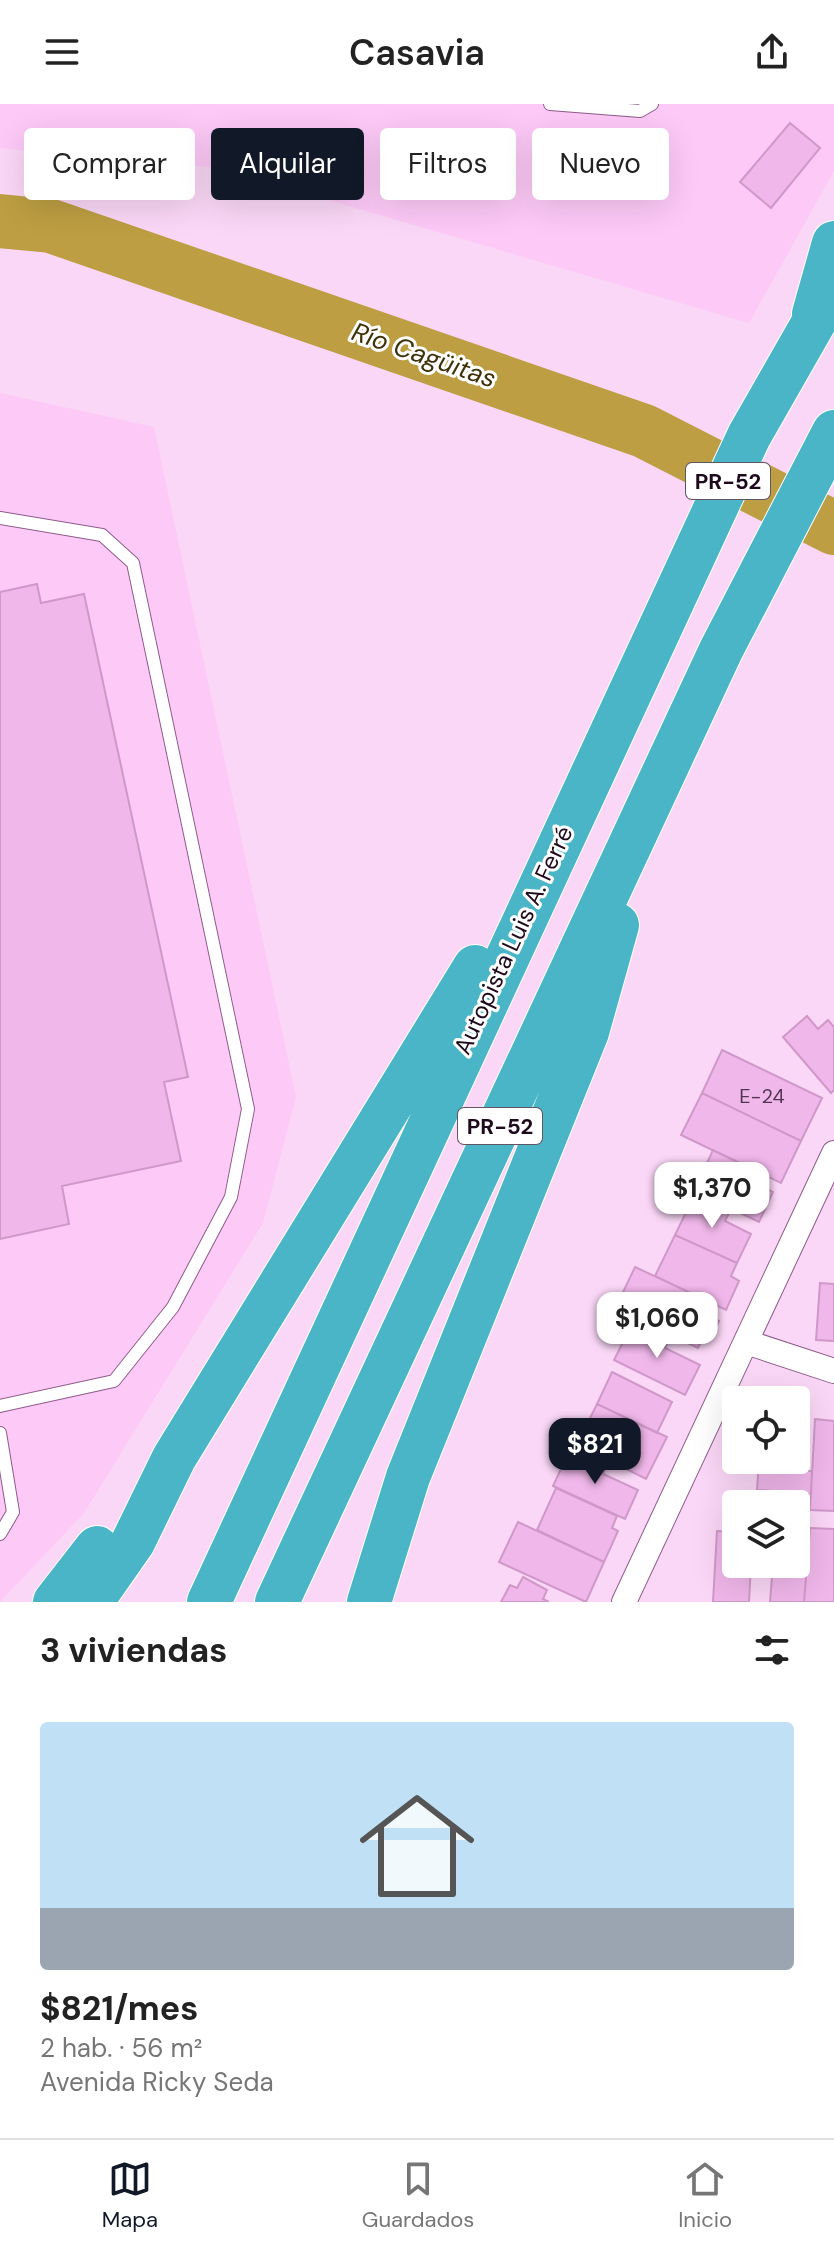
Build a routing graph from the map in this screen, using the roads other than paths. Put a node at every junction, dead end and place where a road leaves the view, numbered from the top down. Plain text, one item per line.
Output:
1 (550, 104) edge
2 (652, 104) edge
3 (834, 243) edge
4 (834, 287) edge
5 (803, 339) junction
6 (834, 432) edge
7 (0, 518) edge
8 (650, 805) junction
9 (562, 834) junction
10 (834, 1153) edge
11 (746, 1342) junction
12 (834, 1371) edge
13 (0, 1406) edge
14 (0, 1433) edge
15 (174, 1458) junction
16 (0, 1534) edge
17 (55, 1602) edge
18 (91, 1602) edge
19 (209, 1602) edge
20 (277, 1602) edge
21 (369, 1602) edge
22 (624, 1602) edge

1 - 2 lane
3 - 5 highway
4 - 5 highway, Autopista Luis A. Ferré / PR-52
5 - 9 highway, Autopista Luis A. Ferré / PR-52
6 - 8 highway, PR-52
7 - 13 lane
8 - 20 highway, PR-52
8 - 21 highway
9 - 15 highway
9 - 19 highway, Autopista Luis A. Ferré / PR-52
10 - 11 street
11 - 12 street
11 - 22 street
14 - 16 lane
15 - 17 highway
15 - 18 highway

